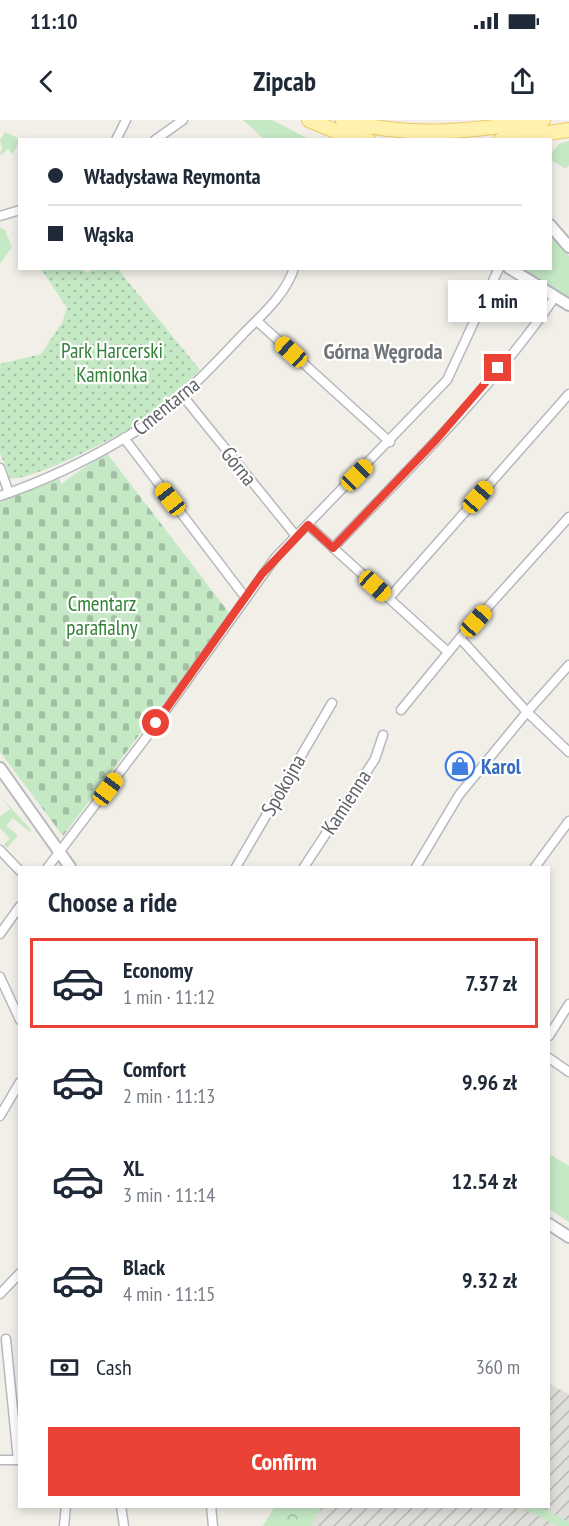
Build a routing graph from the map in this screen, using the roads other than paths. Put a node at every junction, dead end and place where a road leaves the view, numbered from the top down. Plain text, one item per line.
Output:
1 (126, 120) edge
2 (183, 120) edge
3 (309, 120) edge
4 (344, 120) edge
5 (542, 128) edge
6 (569, 130) edge
7 (345, 137) edge
8 (117, 138) edge
9 (158, 138) edge
10 (508, 138) edge
11 (18, 211) edge
12 (0, 216) edge
13 (552, 227) edge
14 (569, 247) edge
15 (293, 270) edge
16 (497, 270) edge
17 (512, 270) edge
18 (555, 297) junction
19 (569, 305) edge
20 (256, 321) junction
21 (569, 394) edge
22 (182, 395) junction
23 (124, 438) junction
24 (390, 442) junction
25 (0, 468) edge
26 (4, 495) edge
27 (569, 517) edge
28 (308, 525) junction
29 (296, 536) junction
30 (333, 548) junction
31 (245, 597) junction
32 (390, 598) junction
33 (460, 638) junction
34 (448, 652) junction
35 (569, 665) edge
36 (332, 703) dead end
37 (401, 711) dead end
38 (526, 712) junction
39 (383, 735) dead end
40 (569, 752) edge
41 (0, 768) edge
42 (569, 821) edge
43 (0, 850) edge
44 (60, 852) junction
45 (49, 866) edge
46 (69, 866) edge
47 (237, 866) edge
48 (305, 866) edge
49 (417, 866) edge
50 (536, 866) edge
51 (18, 869) edge
52 (18, 909) edge
53 (0, 933) edge
54 (0, 977) edge
55 (569, 1004) edge
56 (18, 1016) edge
57 (550, 1034) edge
58 (550, 1059) edge
59 (569, 1072) edge
60 (18, 1085) edge
61 (0, 1116) edge
62 (550, 1225) edge
63 (569, 1237) edge
64 (18, 1276) edge
65 (0, 1294) edge
66 (6, 1339) dead end
67 (18, 1451) edge
68 (0, 1460) edge
69 (18, 1460) edge
70 (66, 1508) edge
71 (121, 1508) edge
72 (211, 1508) edge
73 (64, 1526) edge
74 (124, 1526) edge
75 (213, 1526) edge

1 - 8 street
2 - 9 street
3 - 7 main road
4 - 5 main road
5 - 6 main road
5 - 10 main road
11 - 12 street
13 - 14 street
15 - 20 street, Cmentarna
16 - 24 street
17 - 18 street
18 - 19 street
18 - 30 street
20 - 22 street, Cmentarna
20 - 24 street
21 - 32 street
22 - 23 street, Cmentarna
22 - 29 street, Górna
23 - 26 street, Cmentarna
23 - 31 street
24 - 28 street
25 - 26 street
27 - 33 street
28 - 29 street
28 - 30 street
29 - 31 street
30 - 32 street
31 - 44 street
32 - 34 street
33 - 34 street
33 - 38 street
34 - 37 street
35 - 38 street
36 - 47 street, Spokojna
38 - 40 street
38 - 49 street
39 - 48 street, Kamienna
41 - 44 street
42 - 50 street
43 - 51 street
44 - 45 street
44 - 46 street
52 - 53 street
54 - 56 street
55 - 57 street
58 - 59 street
60 - 61 street
62 - 63 street
64 - 65 street
66 - 67 street
68 - 69 street
70 - 73 street
71 - 74 street
72 - 75 street

